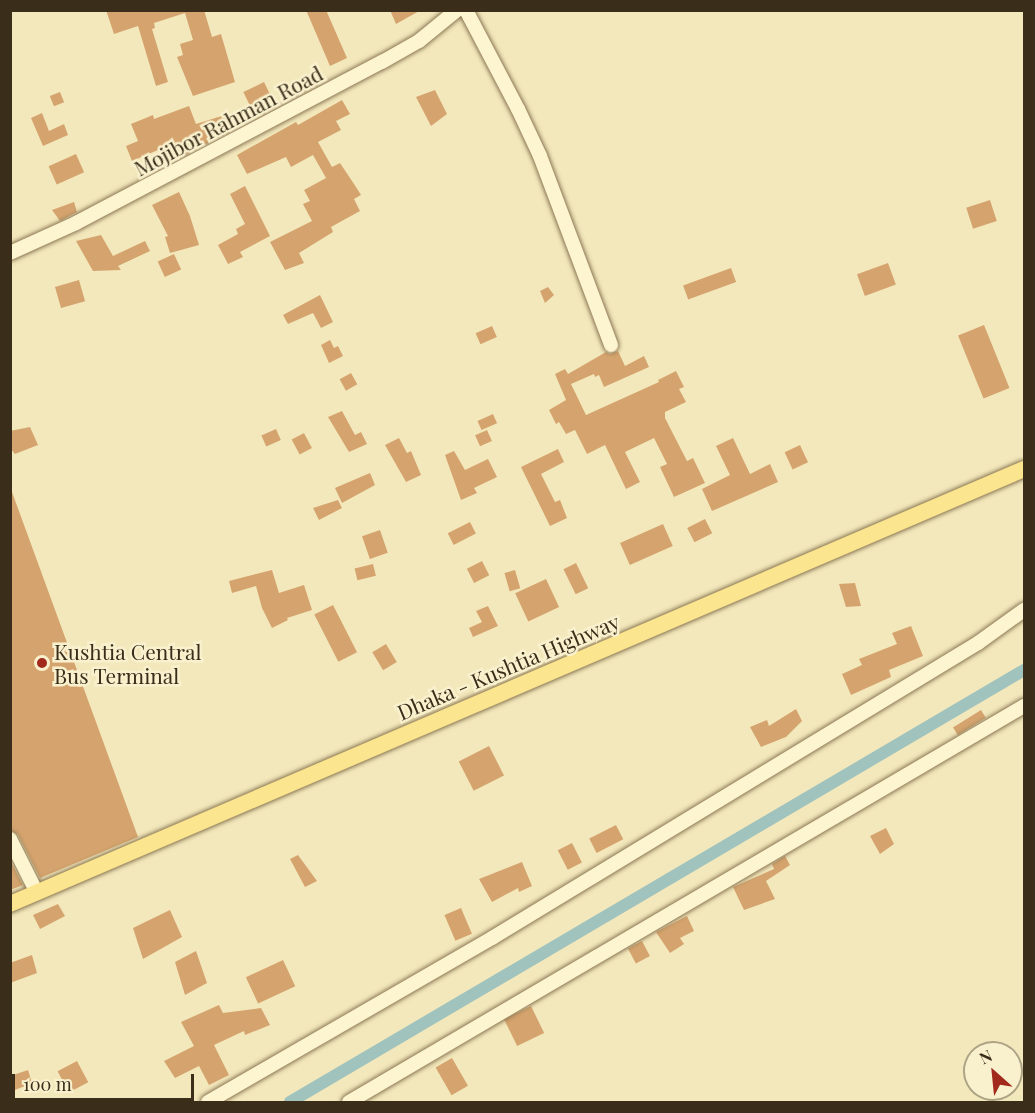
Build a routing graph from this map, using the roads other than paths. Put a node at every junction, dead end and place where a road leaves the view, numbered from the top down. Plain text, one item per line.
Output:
1 (457, 10) edge
2 (466, 10) edge
3 (10, 253) edge
4 (611, 345) dead end
5 (1024, 470) edge
6 (1024, 610) edge
7 (1024, 706) edge
8 (10, 839) edge
9 (37, 893) junction
10 (10, 904) edge
11 (208, 1102) edge
12 (349, 1102) edge

1 - 3 street, Mojibor Rahman Road
2 - 4 street
5 - 9 main road, Dhaka - Kushtia Highway
6 - 11 street
7 - 12 street
8 - 9 street
9 - 10 main road, Dhaka - Kushtia Highway

